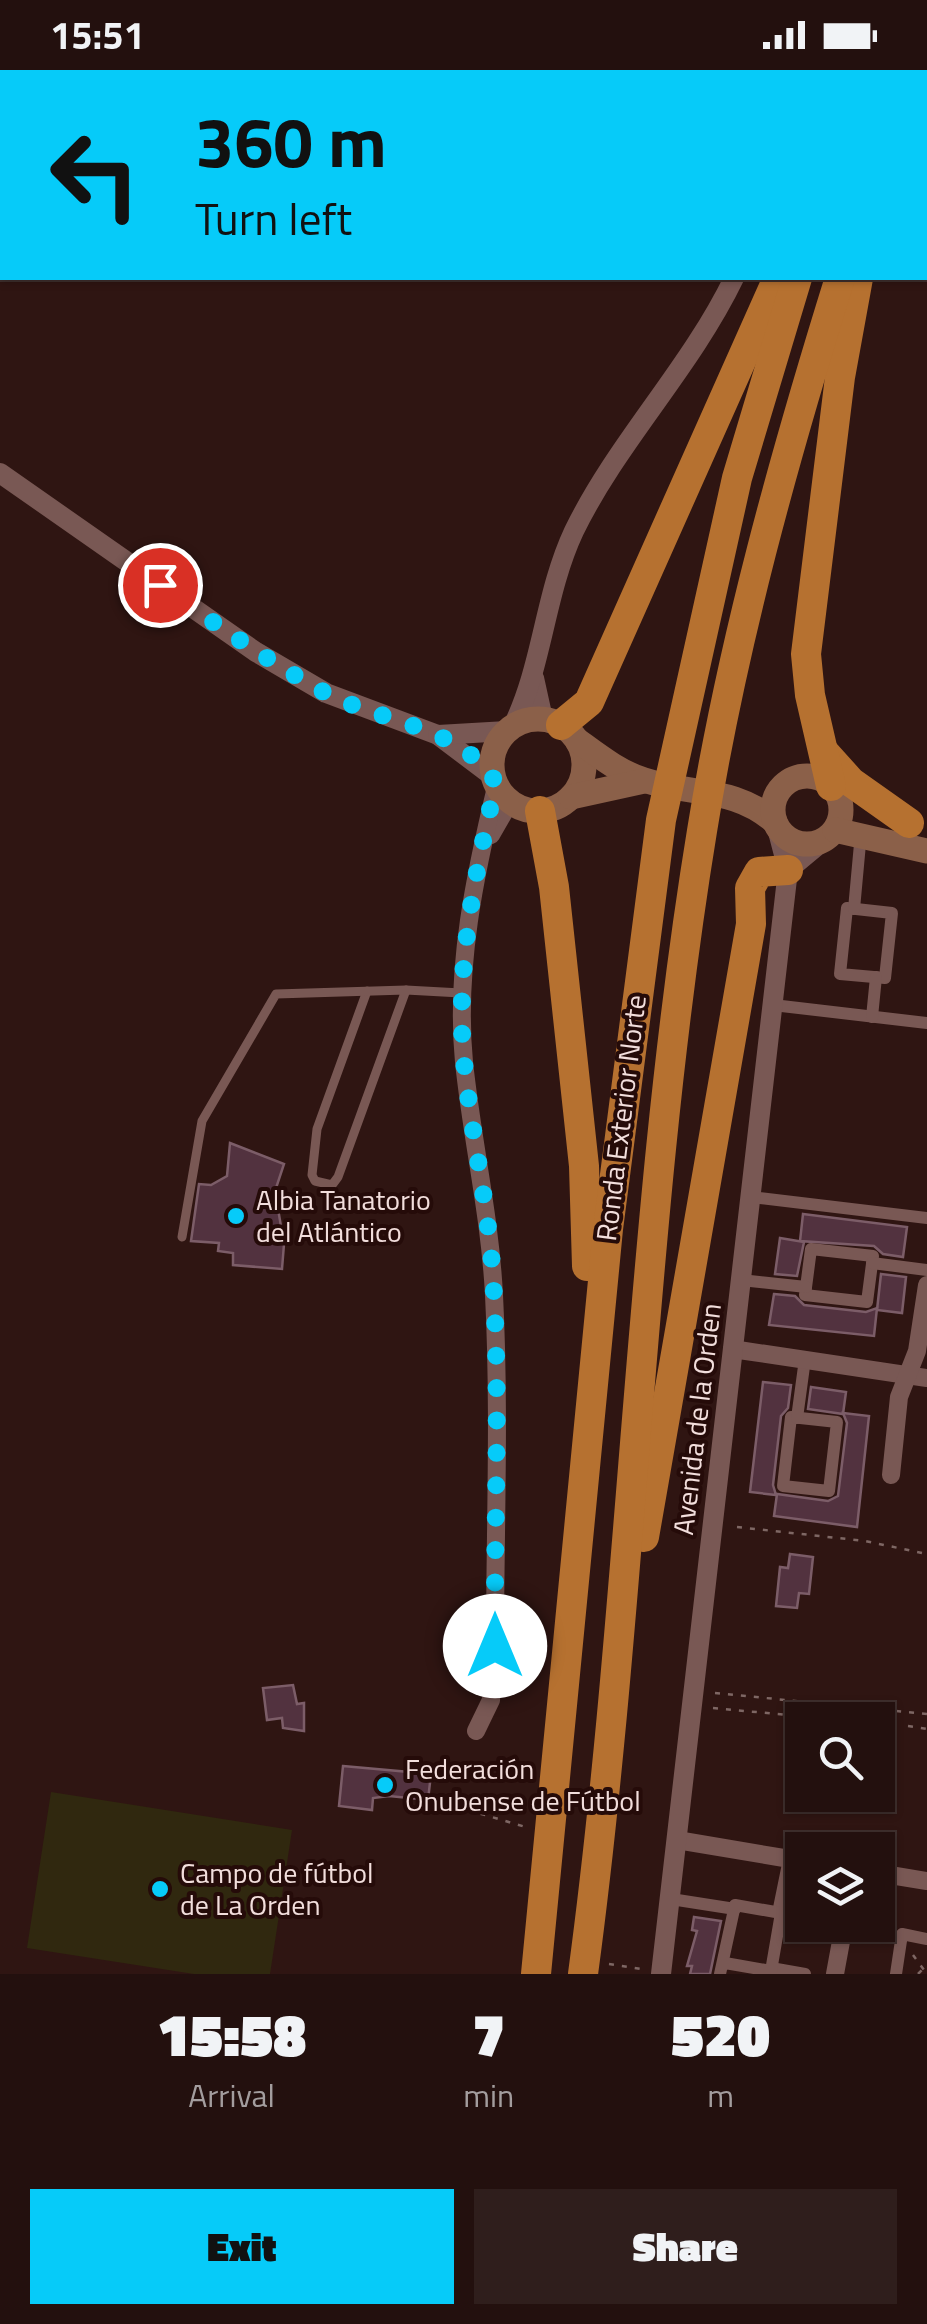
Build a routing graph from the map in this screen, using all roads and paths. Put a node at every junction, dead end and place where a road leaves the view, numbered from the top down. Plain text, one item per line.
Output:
1 (733, 280) edge
2 (777, 280) edge
3 (796, 280) edge
4 (839, 280) edge
5 (858, 280) edge
6 (0, 473) edge
7 (534, 678) junction
8 (560, 728) junction
9 (510, 730) junction
10 (438, 735) junction
11 (824, 752) junction
12 (646, 781) junction
13 (500, 788) junction
14 (833, 788) junction
15 (779, 790) junction
16 (571, 797) junction
17 (739, 798) junction
18 (540, 812) junction
19 (776, 825) junction
20 (918, 826) edge
21 (840, 834) junction
22 (927, 852) edge
23 (788, 870) junction
24 (854, 909) junction
25 (876, 978) junction
26 (406, 990) junction
27 (367, 991) junction
28 (462, 993) junction
29 (773, 1005) junction
30 (872, 1017) junction
31 (927, 1023) edge
32 (751, 1197) junction
33 (927, 1218) edge
34 (182, 1236) dead end
35 (872, 1263) junction
36 (927, 1270) edge
37 (741, 1280) junction
38 (927, 1285) edge
39 (806, 1287) junction
40 (926, 1307) edge
41 (732, 1350) junction
42 (804, 1359) junction
43 (906, 1372) junction
44 (927, 1378) edge
45 (797, 1418) junction
46 (890, 1475) dead end
47 (581, 1519) junction
48 (737, 1527) dead end
49 (927, 1554) edge
50 (712, 1692) dead end
51 (711, 1708) dead end
52 (613, 1712) junction
53 (927, 1714) edge
54 (785, 1715) edge
55 (908, 1726) dead end
56 (927, 1729) edge
57 (476, 1731) dead end
58 (468, 1810) dead end
59 (531, 1828) dead end
60 (677, 1840) junction
61 (785, 1858) edge
62 (895, 1876) edge
63 (927, 1881) edge
64 (785, 1892) edge
65 (671, 1898) junction
66 (735, 1909) junction
67 (778, 1913) junction
68 (895, 1937) edge
69 (902, 1938) junction
70 (927, 1939) edge
71 (841, 1942) edge
72 (927, 1965) edge
73 (722, 1968) edge
74 (771, 1968) junction
75 (536, 1974) edge
76 (583, 1974) edge
77 (660, 1974) edge
78 (805, 1974) edge
79 (836, 1974) edge
80 (896, 1974) edge
81 (918, 1974) edge

1 - 7 street
2 - 8 highway
3 - 47 highway, Ronda Exterior Norte
4 - 52 highway, Ronda Exterior Norte
5 - 11 highway
6 - 10 street
7 - 8 street
7 - 9 street
8 - 9 main road
8 - 12 main road
8 - 16 main road
9 - 10 street
9 - 13 main road
10 - 13 street
11 - 14 highway
11 - 20 highway
12 - 16 main road
12 - 17 main road
13 - 18 main road
13 - 28 street
14 - 15 main road
14 - 20 main road
14 - 21 main road
15 - 17 main road
15 - 19 main road
16 - 18 main road
17 - 19 main road
18 - 47 highway
19 - 21 main road
19 - 23 street, Avenida de la Orden
21 - 22 main road
21 - 23 street
21 - 24 street
23 - 29 street, Avenida de la Orden
23 - 52 highway
24 - 25 street
24 - 25 street
25 - 30 street
26 - 27 lane
26 - 27 lane
26 - 28 lane
27 - 34 lane
28 - 57 street
29 - 30 street
29 - 32 street, Avenida de la Orden
30 - 31 street
32 - 33 street
32 - 37 street, Avenida de la Orden
35 - 36 street
35 - 39 street
35 - 39 street
37 - 39 street
37 - 41 street, Avenida de la Orden
38 - 40 street
40 - 43 street
41 - 42 street
41 - 60 street, Avenida de la Orden
42 - 43 street
42 - 45 street
43 - 44 street
43 - 46 street
45 - 45 street
47 - 75 highway, Ronda Exterior Norte
48 - 49 path
50 - 53 path
51 - 54 path
52 - 76 highway, Ronda Exterior Norte
55 - 56 path
58 - 59 path
60 - 61 street
60 - 65 street, Avenida de la Orden
62 - 63 street
64 - 67 street
65 - 66 street
65 - 77 street, Avenida de la Orden
66 - 67 street
66 - 73 street
67 - 74 street
68 - 69 street
69 - 70 street
69 - 80 street
71 - 79 street
72 - 81 path
73 - 74 street
74 - 78 street

